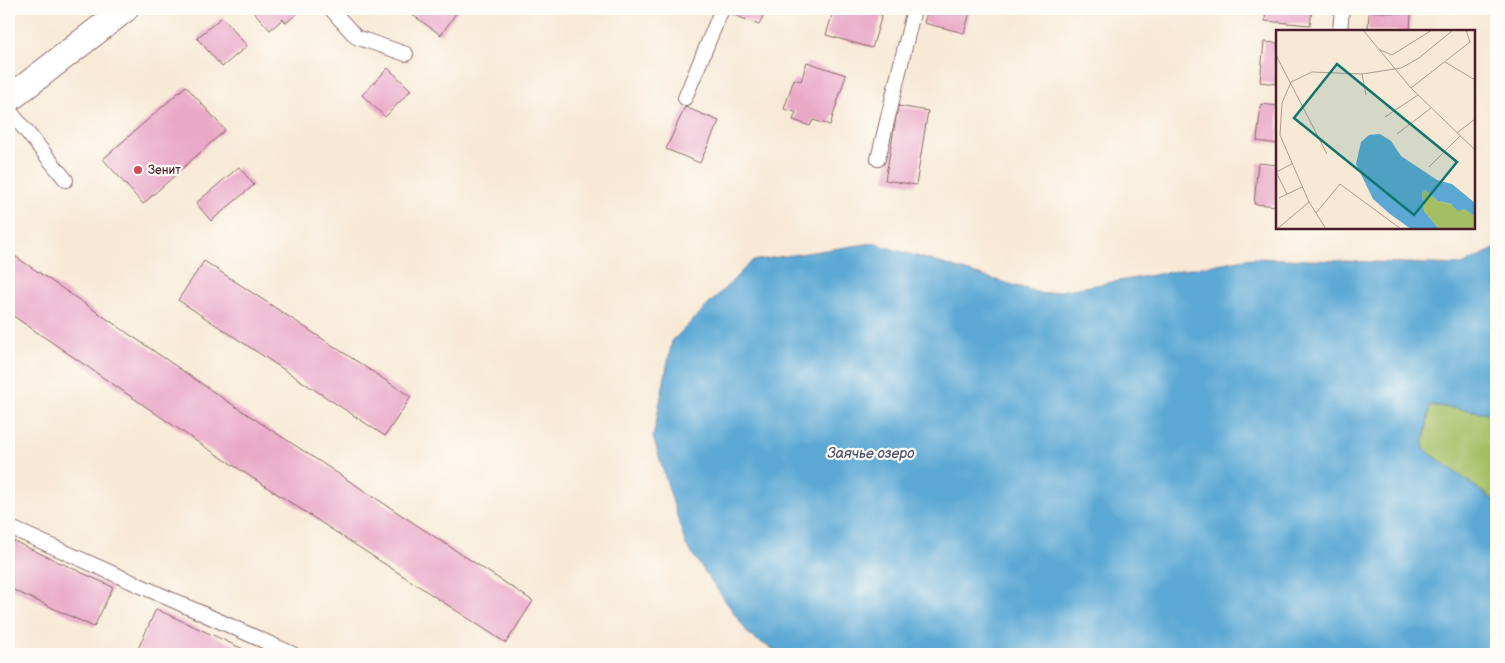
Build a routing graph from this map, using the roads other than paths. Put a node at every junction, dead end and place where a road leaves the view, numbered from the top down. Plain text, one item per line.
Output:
1 (125, 9) edge
2 (331, 9) edge
3 (722, 9) edge
4 (914, 9) edge
5 (1342, 9) edge
6 (1340, 30) edge
7 (406, 54) dead end
8 (685, 98) dead end
9 (9, 99) edge
10 (9, 110) edge
11 (878, 159) dead end
12 (66, 180) dead end
13 (9, 527) edge
14 (293, 654) edge

1 - 9 street
2 - 7 lane
3 - 8 lane
4 - 11 lane
5 - 6 lane
10 - 12 lane
13 - 14 lane

